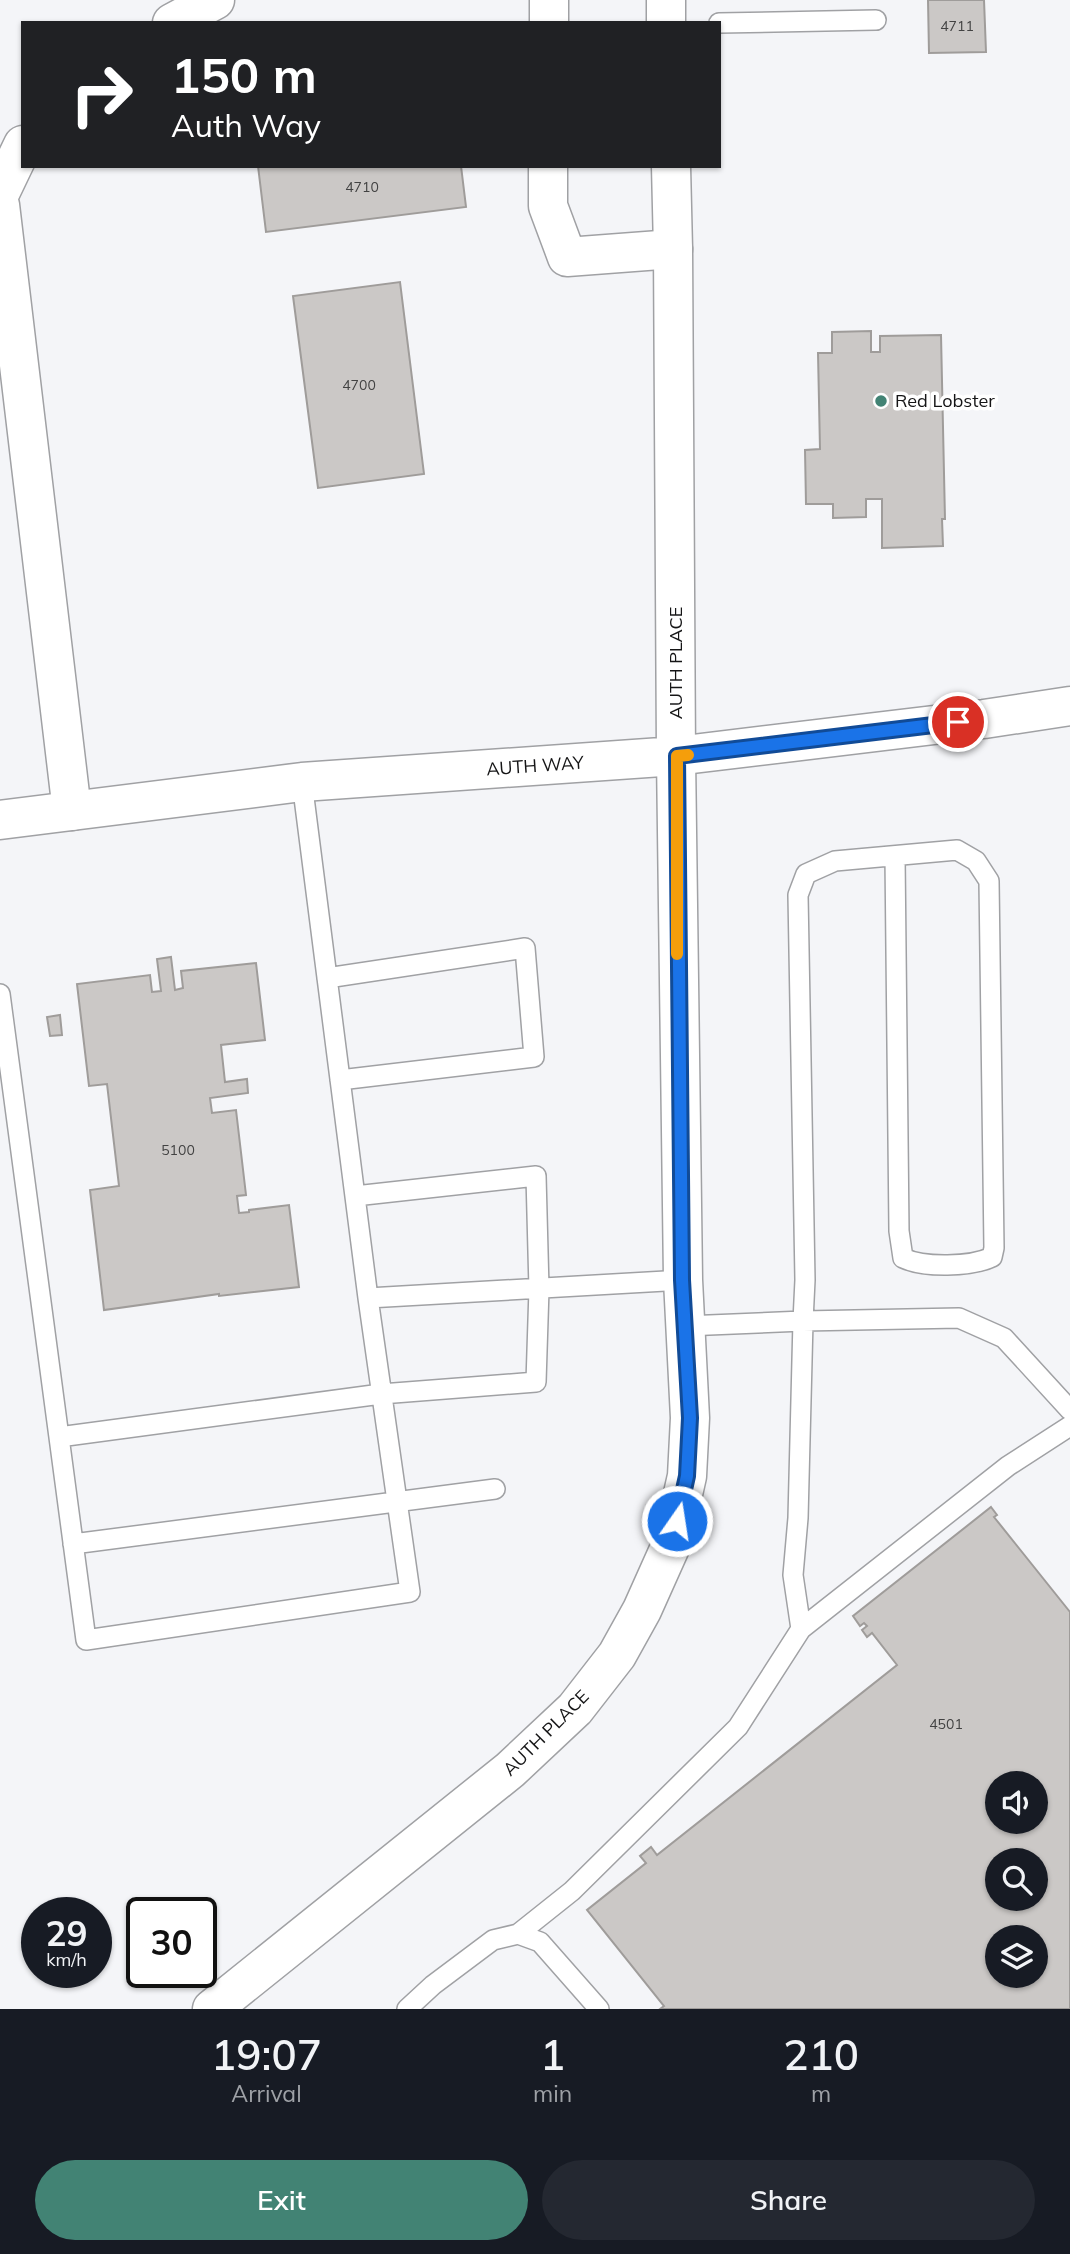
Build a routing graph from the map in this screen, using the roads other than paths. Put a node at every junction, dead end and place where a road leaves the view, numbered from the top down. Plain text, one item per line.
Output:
1 (215, 0) edge
2 (549, 0) edge
3 (666, 0) edge
4 (876, 20) dead end
5 (176, 21) edge
6 (549, 21) edge
7 (666, 21) edge
8 (721, 23) edge
9 (21, 149) edge
10 (548, 168) edge
11 (671, 168) edge
12 (0, 193) edge
13 (0, 205) edge
14 (673, 249) junction
15 (1070, 706) edge
16 (677, 756) junction
17 (302, 782) junction
18 (72, 811) junction
19 (0, 820) edge
20 (895, 856) junction
21 (327, 978) junction
22 (0, 993) edge
23 (340, 1080) junction
24 (355, 1196) junction
25 (682, 1280) junction
26 (539, 1289) junction
27 (368, 1298) junction
28 (803, 1321) junction
29 (685, 1326) junction
30 (381, 1394) junction
31 (1070, 1410) edge
32 (1070, 1426) edge
33 (59, 1437) junction
34 (495, 1489) dead end
35 (396, 1500) junction
36 (73, 1544) junction
37 (801, 1629) junction
38 (518, 1934) junction
39 (223, 2006) edge
40 (407, 2009) edge
41 (599, 2009) edge

1 - 5 street
2 - 6 street
3 - 7 street
4 - 8 lane
9 - 12 street
10 - 14 street
11 - 14 street, AUTH PLACE
13 - 18 street
14 - 16 street, AUTH PLACE
15 - 16 street, AUTH WAY
16 - 17 street, AUTH WAY
16 - 25 street, AUTH PLACE
17 - 18 street, AUTH WAY
17 - 21 lane
18 - 19 street, AUTH WAY
20 - 20 lane
20 - 28 lane
21 - 23 lane
21 - 23 lane
22 - 33 lane
23 - 24 lane
24 - 26 lane
24 - 27 lane
25 - 26 lane
25 - 29 street, AUTH PLACE
26 - 27 lane
26 - 30 lane
27 - 30 lane
28 - 29 lane
28 - 31 lane
28 - 37 lane
29 - 39 street, AUTH PLACE
30 - 33 lane
30 - 35 lane
32 - 37 lane
33 - 36 lane
34 - 35 lane
35 - 36 lane
35 - 36 lane
37 - 38 lane
38 - 40 lane
38 - 41 lane

